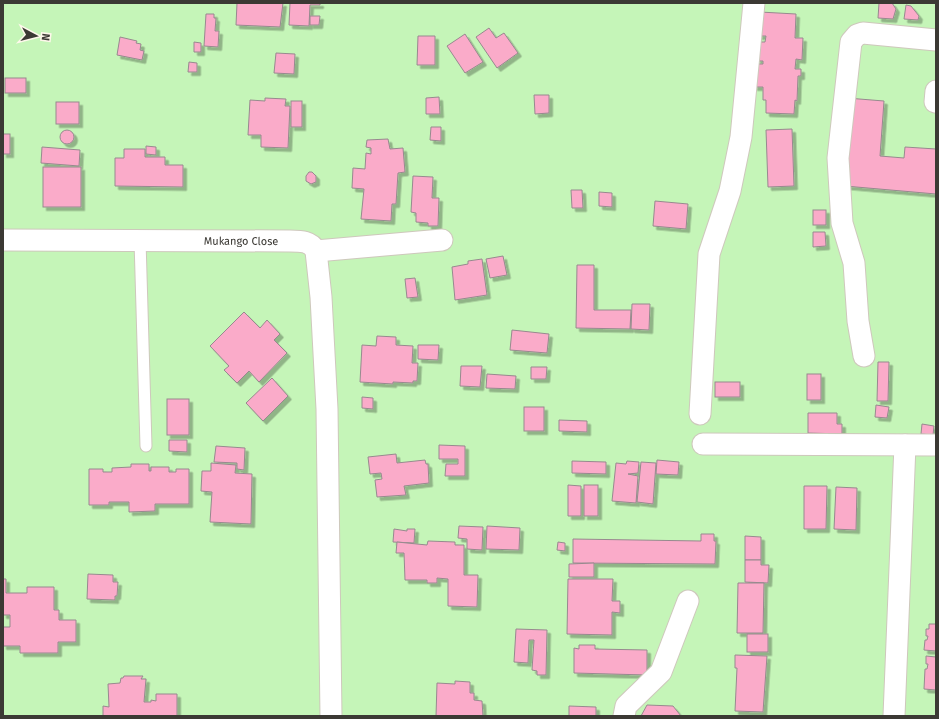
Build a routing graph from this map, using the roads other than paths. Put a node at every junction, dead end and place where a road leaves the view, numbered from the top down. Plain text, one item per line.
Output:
1 (754, 3) edge
2 (936, 40) edge
3 (3, 240) edge
4 (140, 240) junction
5 (442, 240) dead end
6 (316, 251) junction
7 (864, 356) dead end
8 (700, 414) dead end
9 (703, 444) dead end
10 (905, 445) junction
11 (936, 445) edge
12 (146, 446) dead end
13 (688, 601) dead end
14 (331, 716) edge
15 (624, 716) edge
16 (894, 716) edge

1 - 8 street
2 - 7 street
3 - 4 street, Mukango Close
4 - 6 street, Mukango Close
4 - 12 lane
5 - 6 street
6 - 14 street
9 - 10 street
10 - 11 street
10 - 16 street
13 - 15 street

